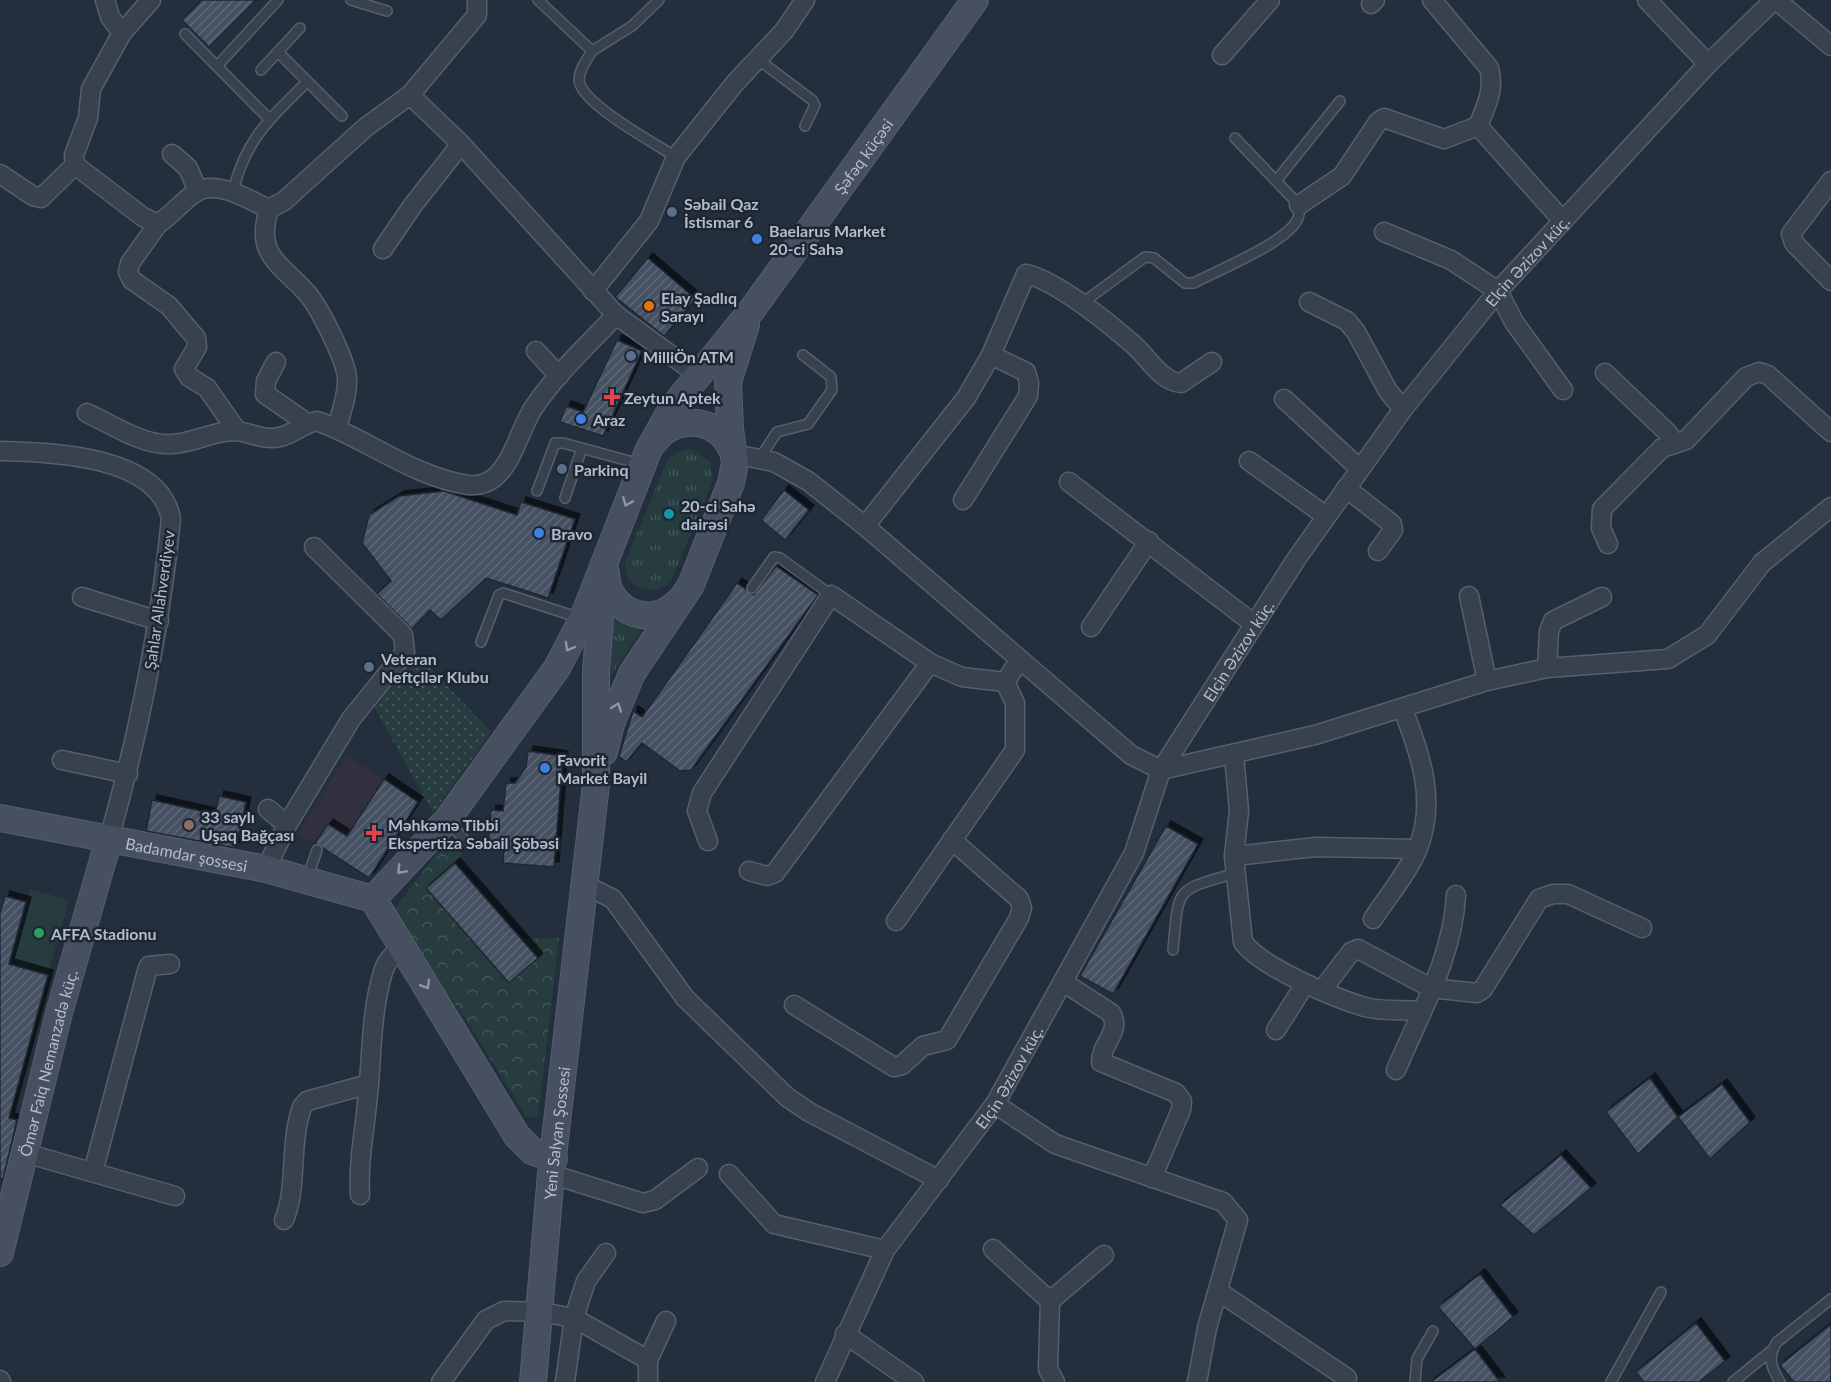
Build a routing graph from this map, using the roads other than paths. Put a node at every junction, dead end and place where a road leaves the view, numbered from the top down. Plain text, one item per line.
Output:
1 (105, 0) edge
2 (151, 0) edge
3 (278, 0) edge
4 (351, 0) edge
5 (477, 0) edge
6 (538, 0) edge
7 (658, 0) edge
8 (806, 0) edge
9 (975, 0) edge
10 (1270, 0) edge
11 (1432, 0) edge
12 (1647, 0) edge
13 (1775, 0) edge
14 (387, 11) dead end
15 (300, 28) dead end
16 (122, 33) junction
17 (185, 34) dead end
18 (1831, 46) edge
19 (592, 51) junction
20 (278, 52) junction
21 (1222, 55) dead end
22 (759, 60) junction
23 (1708, 64) junction
24 (218, 65) junction
25 (261, 70) dead end
26 (307, 82) junction
27 (410, 95) junction
28 (1340, 101) dead end
29 (342, 116) dead end
30 (269, 119) junction
31 (805, 126) dead end
32 (1478, 126) junction
33 (1234, 138) dead end
34 (461, 144) junction
35 (172, 154) dead end
36 (676, 157) junction
37 (75, 165) junction
38 (0, 174) edge
39 (1276, 181) junction
40 (1831, 182) edge
41 (198, 191) junction
42 (233, 192) junction
43 (1299, 205) junction
44 (269, 209) junction
45 (1563, 221) junction
46 (158, 224) junction
47 (1384, 232) dead end
48 (383, 249) dead end
49 (1831, 281) edge
50 (593, 291) junction
51 (1498, 291) junction
52 (1309, 302) dead end
53 (1081, 304) junction
54 (751, 311) junction
55 (616, 315) junction
56 (536, 351) dead end
57 (803, 355) dead end
58 (991, 355) junction
59 (276, 362) dead end
60 (1212, 362) dead end
61 (1605, 373) dead end
62 (697, 374) junction
63 (559, 376) junction
64 (1563, 390) dead end
65 (1284, 399) dead end
66 (1403, 409) junction
67 (87, 413) dead end
68 (307, 423) junction
69 (337, 428) junction
70 (237, 431) junction
71 (1831, 432) edge
72 (1675, 444) junction
73 (582, 448) junction
74 (0, 451) edge
75 (734, 454) junction
76 (645, 458) junction
77 (760, 458) junction
78 (1249, 460) dead end
79 (1360, 469) junction
80 (1069, 482) dead end
81 (1346, 488) junction
82 (537, 491) dead end
83 (565, 498) dead end
84 (963, 500) dead end
85 (1831, 507) edge
86 (1326, 516) junction
87 (865, 526) junction
88 (1149, 541) junction
89 (1608, 544) dead end
90 (314, 547) dead end
91 (1378, 551) dead end
92 (606, 554) junction
93 (752, 588) dead end
94 (831, 595) junction
95 (684, 596) junction
96 (1468, 596) dead end
97 (82, 597) dead end
98 (1602, 597) dead end
99 (583, 618) junction
100 (159, 621) junction
101 (1254, 624) junction
102 (1091, 627) dead end
103 (481, 642) dead end
104 (1018, 661) junction
105 (930, 663) junction
106 (1547, 668) junction
107 (1487, 681) junction
108 (1005, 682) junction
109 (1403, 709) junction
110 (1234, 755) junction
111 (62, 760) dead end
112 (1161, 770) junction
113 (128, 774) junction
114 (596, 783) junction
115 (268, 809) dead end
116 (0, 818) edge
117 (447, 820) junction
118 (286, 825) junction
119 (109, 839) junction
120 (952, 840) junction
121 (708, 841) dead end
122 (468, 844) dead end
123 (1417, 849) junction
124 (317, 850) dead end
125 (1235, 864) junction
126 (266, 869) junction
127 (749, 871) dead end
128 (307, 879) junction
129 (585, 885) junction
130 (1456, 895) dead end
131 (373, 899) junction
132 (1373, 919) dead end
133 (896, 921) dead end
134 (1642, 928) dead end
135 (402, 946) junction
136 (1173, 950) dead end
137 (170, 964) dead end
138 (1063, 982) junction
139 (1313, 987) junction
140 (1431, 988) junction
141 (794, 1005) dead end
142 (1421, 1011) junction
143 (1276, 1030) dead end
144 (1396, 1070) dead end
145 (369, 1084) junction
146 (995, 1104) junction
147 (25, 1153) junction
148 (553, 1166) junction
149 (698, 1168) dead end
150 (93, 1172) junction
151 (729, 1174) dead end
152 (1152, 1178) junction
153 (939, 1180) junction
154 (360, 1195) dead end
155 (175, 1196) dead end
156 (284, 1220) dead end
157 (993, 1249) dead end
158 (885, 1250) junction
159 (0, 1253) edge
160 (606, 1253) dead end
161 (1104, 1255) dead end
162 (1218, 1291) junction
163 (1661, 1292) dead end
164 (1831, 1299) edge
165 (1050, 1301) junction
166 (541, 1312) junction
167 (574, 1318) junction
168 (666, 1322) dead end
169 (1433, 1331) dead end
170 (845, 1334) junction
171 (1772, 1351) junction
172 (648, 1360) junction
173 (1347, 1378) dead end
174 (441, 1382) edge
175 (533, 1382) edge
176 (565, 1382) edge
177 (648, 1382) edge
178 (825, 1382) edge
179 (914, 1382) edge
180 (1055, 1382) edge
181 (1197, 1382) edge
182 (1415, 1382) edge
183 (1611, 1382) edge
184 (1733, 1382) edge
185 (1780, 1382) edge

1 - 16 street
2 - 16 street
3 - 24 lane
4 - 14 lane
5 - 27 street
6 - 19 lane
7 - 19 lane
8 - 22 street
9 - 54 main road, Şəfəq küçəsi
10 - 21 street
11 - 32 street
12 - 23 street
13 - 18 street
13 - 23 street, Elçin Əzizov küç.
15 - 20 lane
16 - 37 street
17 - 24 lane
19 - 36 lane
20 - 25 lane
20 - 26 lane
22 - 31 lane
22 - 36 street
23 - 45 street, Elçin Əzizov küç.
24 - 30 lane
26 - 29 lane
26 - 30 lane
27 - 34 street
27 - 44 street
28 - 39 lane
30 - 42 lane
32 - 43 street
32 - 45 street
33 - 39 lane
34 - 48 street
34 - 50 street
35 - 41 street
36 - 50 street
37 - 38 street
37 - 46 street
39 - 43 lane
40 - 49 street
41 - 42 street
41 - 46 street
42 - 44 street
43 - 53 lane
44 - 69 street
45 - 51 street, Elçin Əzizov küç.
46 - 70 street
47 - 51 street
50 - 55 street
51 - 64 street
51 - 66 street, Elçin Əzizov küç.
52 - 66 street
53 - 58 street
53 - 60 street
54 - 62 main road
54 - 75 main road
55 - 62 street
55 - 63 street
56 - 63 street
57 - 77 lane
58 - 84 street
58 - 87 street
59 - 68 street
61 - 72 street
62 - 76 main road
63 - 69 street
65 - 79 street
66 - 79 street, Elçin Əzizov küç.
67 - 70 street
68 - 69 street
68 - 70 street
71 - 72 street
72 - 89 street
73 - 76 lane
73 - 82 lane
73 - 83 lane
74 - 100 street, Şahlar Allahverdiyev
75 - 76 main road
75 - 77 street
75 - 95 main road
76 -> 92 main road
77 - 87 street
78 - 86 street
79 - 81 street, Elçin Əzizov küç.
80 - 88 street
81 - 86 street, Elçin Əzizov küç.
81 - 91 street
85 - 106 street
86 - 101 street, Elçin Əzizov küç.
87 - 104 street
88 - 101 street
88 - 102 street
90 - 118 street
92 - 95 main road
92 - 99 main road
92 - 114 main road
93 - 94 lane
94 - 105 street
94 - 121 street
114 -> 95 main road
96 - 107 street
97 - 100 street
98 - 106 street
99 - 103 lane
99 -> 117 main road
100 - 113 street, Şahlar Allahverdiyev
101 - 112 street, Elçin Əzizov küç.
104 - 108 street
104 - 112 street
105 - 108 street
105 - 127 street
106 - 107 street
107 - 109 street
108 - 120 street
109 - 110 street
109 - 123 street
110 - 112 street
110 - 125 street
111 - 113 street
112 - 138 street, Elçin Əzizov küç.
113 - 119 street, Şahlar Allahverdiyev
114 - 129 main road, Yeni Salyan Şossesi
115 - 118 street
116 - 119 main road, Badamdar şossesi
117 - 122 lane
117 -> 131 main road
118 - 126 street
119 - 126 main road, Badamdar şossesi
119 - 147 main road, Ömər Faiq Nemanzadə küç.
120 - 133 street
120 - 141 street
123 - 125 street
123 - 132 street
124 - 128 lane
125 - 136 lane
125 - 139 street
126 - 128 main road, Badamdar şossesi
128 - 131 main road, Badamdar şossesi
129 - 148 main road, Yeni Salyan Şossesi
129 - 153 street
130 - 140 street
131 - 135 main road
134 - 140 street
135 - 145 street
135 -> 148 main road
137 - 150 street
138 - 146 street, Elçin Əzizov küç.
138 - 152 street
139 - 140 street
139 - 142 street
139 - 143 street
140 - 142 street
142 - 144 street
145 - 154 street
145 - 156 street
146 - 152 street
146 - 153 street, Elçin Əzizov küç.
147 - 150 street
147 - 159 main road, Ömər Faiq Nemanzadə küç.
148 - 149 street
148 - 166 main road, Yeni Salyan Şossesi
150 - 155 street
151 - 158 street
152 - 162 street
153 - 158 street, Elçin Əzizov küç.
157 - 165 street
158 - 170 street, Elçin Əzizov küç.
160 - 167 street
161 - 165 street
162 - 173 street
162 - 181 street
163 - 183 lane
164 - 171 lane
165 - 180 street
166 - 167 street
166 - 174 street
166 - 175 main road, Yeni Salyan Şossesi
167 - 172 street
167 - 176 street
168 - 172 street
169 - 182 lane
170 - 178 street, Elçin Əzizov küç.
170 - 179 street
171 - 184 lane
171 - 185 lane
172 - 177 street

